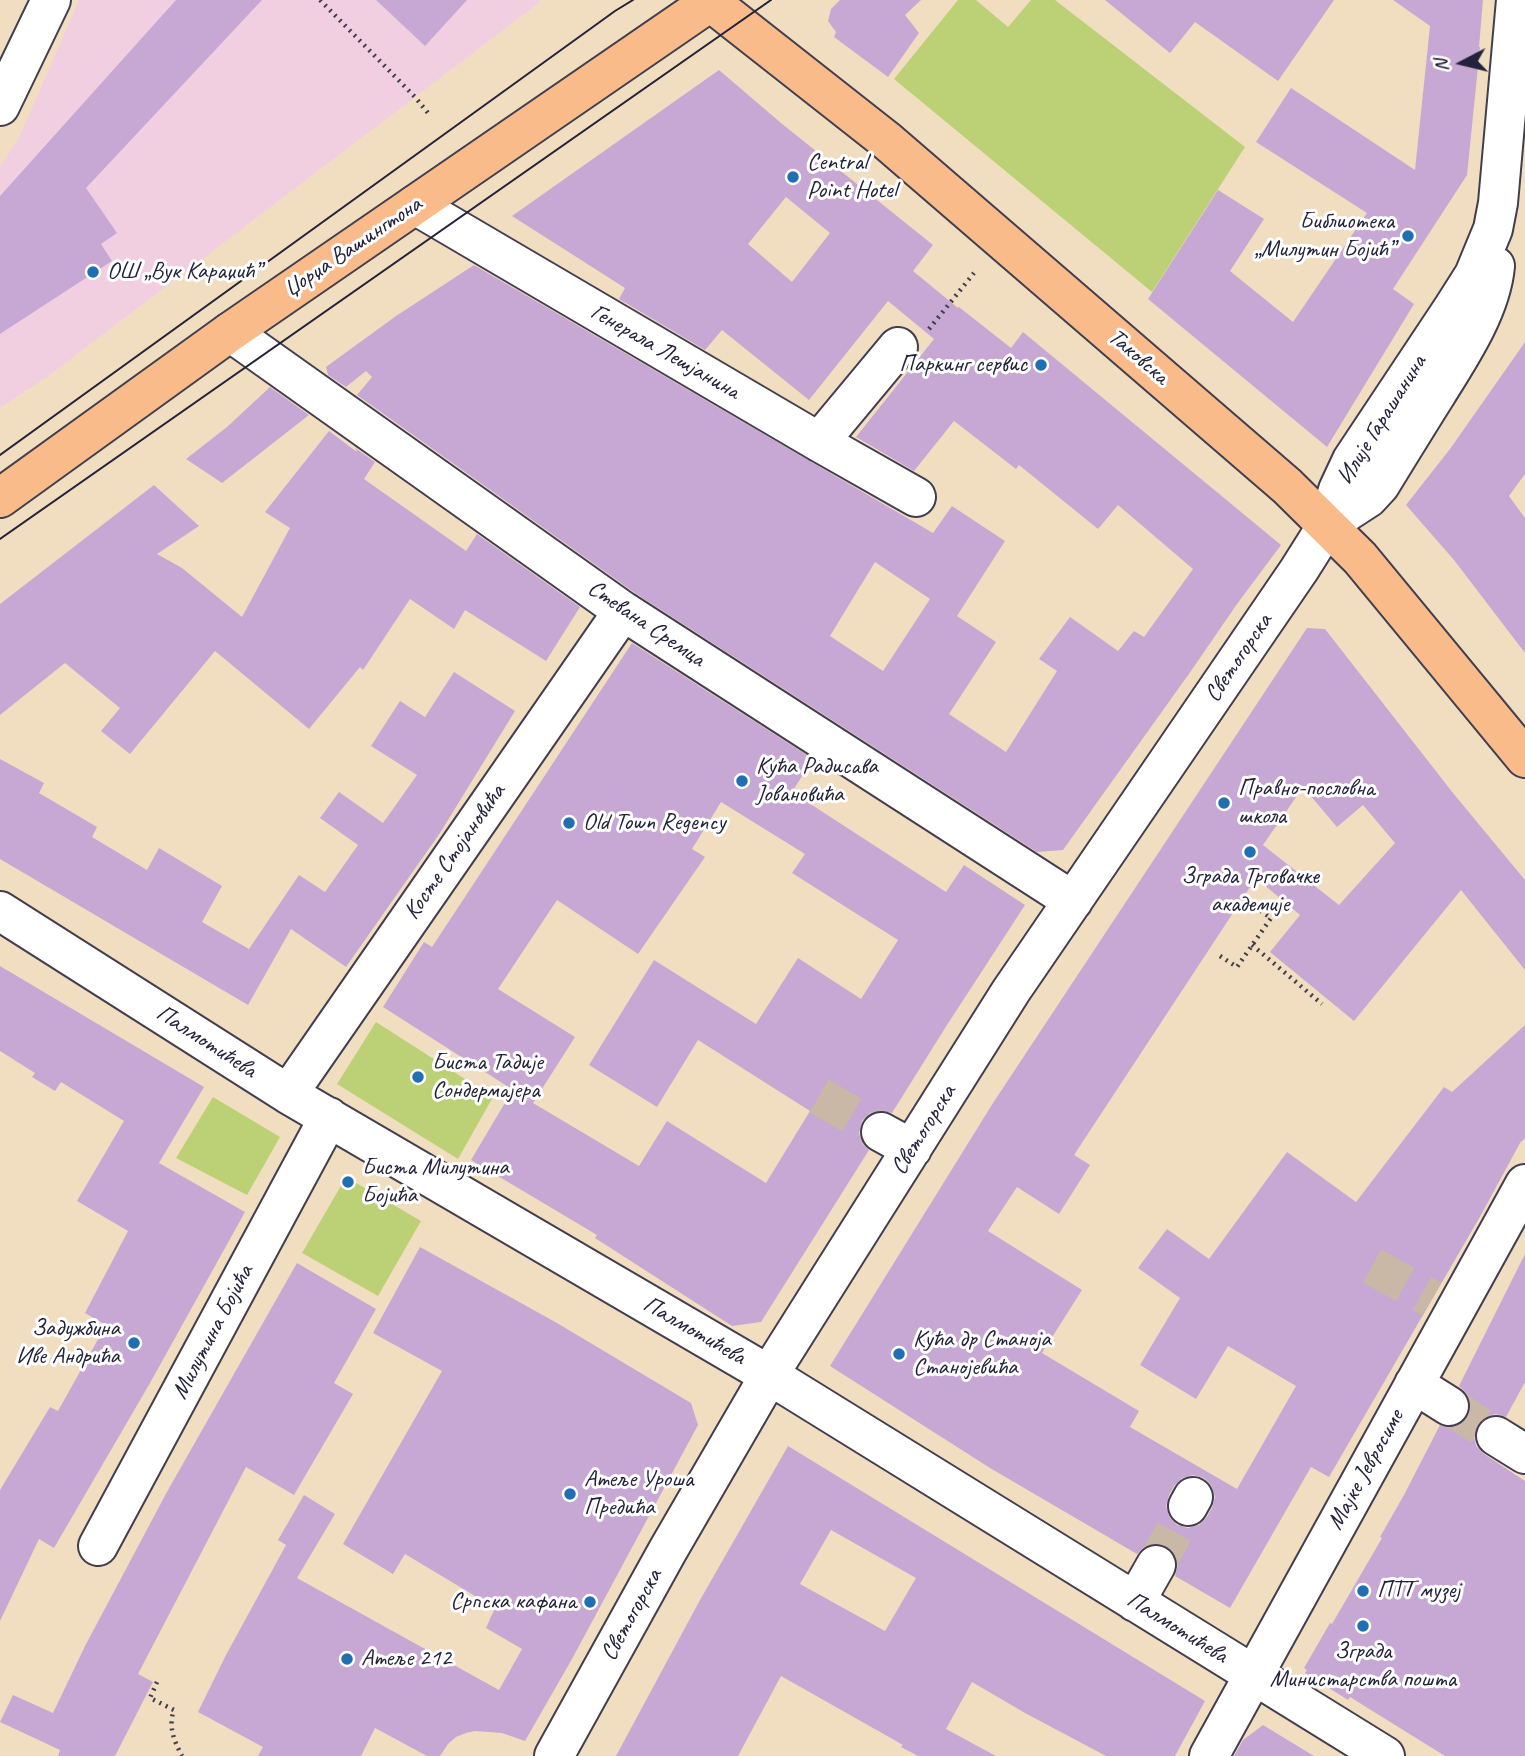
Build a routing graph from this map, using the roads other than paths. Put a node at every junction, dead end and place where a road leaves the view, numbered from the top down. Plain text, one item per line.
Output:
1 (51, 0) edge
2 (1516, 0) edge
3 (711, 1) edge
4 (0, 106) edge
5 (415, 205) junction
6 (1505, 212) edge
7 (1525, 258) edge
8 (1483, 309) junction
9 (230, 332) junction
10 (898, 346) road end
11 (819, 442) junction
12 (916, 497) dead end
13 (0, 498) edge
14 (1328, 524) junction
15 (623, 611) junction
16 (1525, 758) edge
17 (1073, 901) junction
18 (0, 911) edge
19 (288, 1094) junction
20 (328, 1117) junction
21 (1525, 1184) edge
22 (769, 1375) junction
23 (1414, 1384) junction
24 (1449, 1406) tunnel mouth
25 (98, 1546) dead end
26 (1156, 1565) tunnel mouth
27 (1135, 1602) junction
28 (1253, 1675) junction
29 (554, 1756) edge
30 (1209, 1756) edge
31 (1385, 1756) edge

1 - 4 street
2 - 6 street
3 - 5 main road, Џорџа Вашингтона
3 - 14 main road, Таковска
5 - 9 main road, Џорџа Вашингтона
5 - 11 street, Генерала Лешјанина
6 - 8 street, Илије Гарашанина
6 - 14 street, Илије Гарашанина
7 - 8 street, Илије Гарашанина
8 - 14 street, Илије Гарашанина
9 - 13 main road, Џорџа Вашингтона
9 - 15 street, Стевана Сремца
10 - 11 street
11 - 12 street, Генерала Лешјанина
14 - 16 main road, Таковска
14 - 17 street, Светогорска
15 - 17 street, Стевана Сремца
15 - 19 street, Косте Стојановића
17 - 22 street, Светогорска
18 - 19 street, Палмотићева
19 - 20 street, Палмотићева
20 - 22 street, Палмотићева
20 - 25 street, Милутина Бојића
21 - 23 street, Мајке Јевросиме
22 - 27 street, Палмотићева
22 - 29 street, Светогорска
23 - 24 street
23 - 28 street, Мајке Јевросиме
26 - 27 street
27 - 28 street, Палмотићева
28 - 30 street, Мајке Јевросиме
28 - 31 street, Палмотићева

